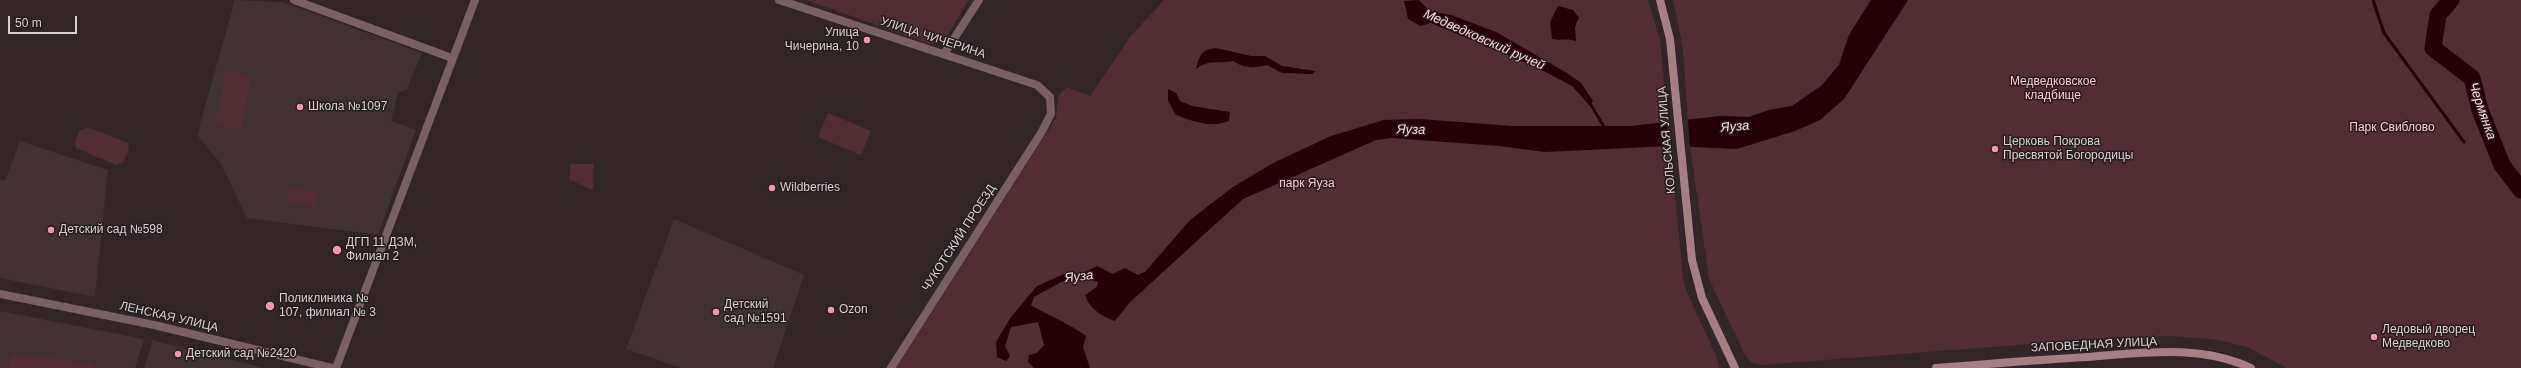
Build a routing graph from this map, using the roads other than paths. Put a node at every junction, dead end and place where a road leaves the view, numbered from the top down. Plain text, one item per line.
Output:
1 (294, 0) edge
2 (475, 0) edge
3 (779, 0) edge
4 (979, 0) edge
5 (1660, 0) edge
6 (944, 54) junction
7 (452, 58) junction
8 (1047, 122) joint
9 (0, 294) edge
10 (311, 366) edge
11 (332, 368) edge
12 (336, 368) edge
13 (891, 368) edge
14 (1735, 368) edge
15 (1936, 368) edge
16 (2251, 368) edge

1 - 7 street
2 - 7 street
3 - 6 street, УЛИЦА ЧИЧЕРИНА
4 - 6 street
5 - 14 main road, КОЛЬСКАЯ УЛИЦА
6 - 8 street, УЛИЦА ЧИЧЕРИНА
7 - 12 street
8 - 13 street, ЧУКОТСКИЙ ПРОЕЗД
9 - 10 street, ЛЕНСКАЯ УЛИЦА
10 - 11 street, ЛЕНСКАЯ УЛИЦА
15 - 16 main road, ЗАПОВЕДНАЯ УЛИЦА

